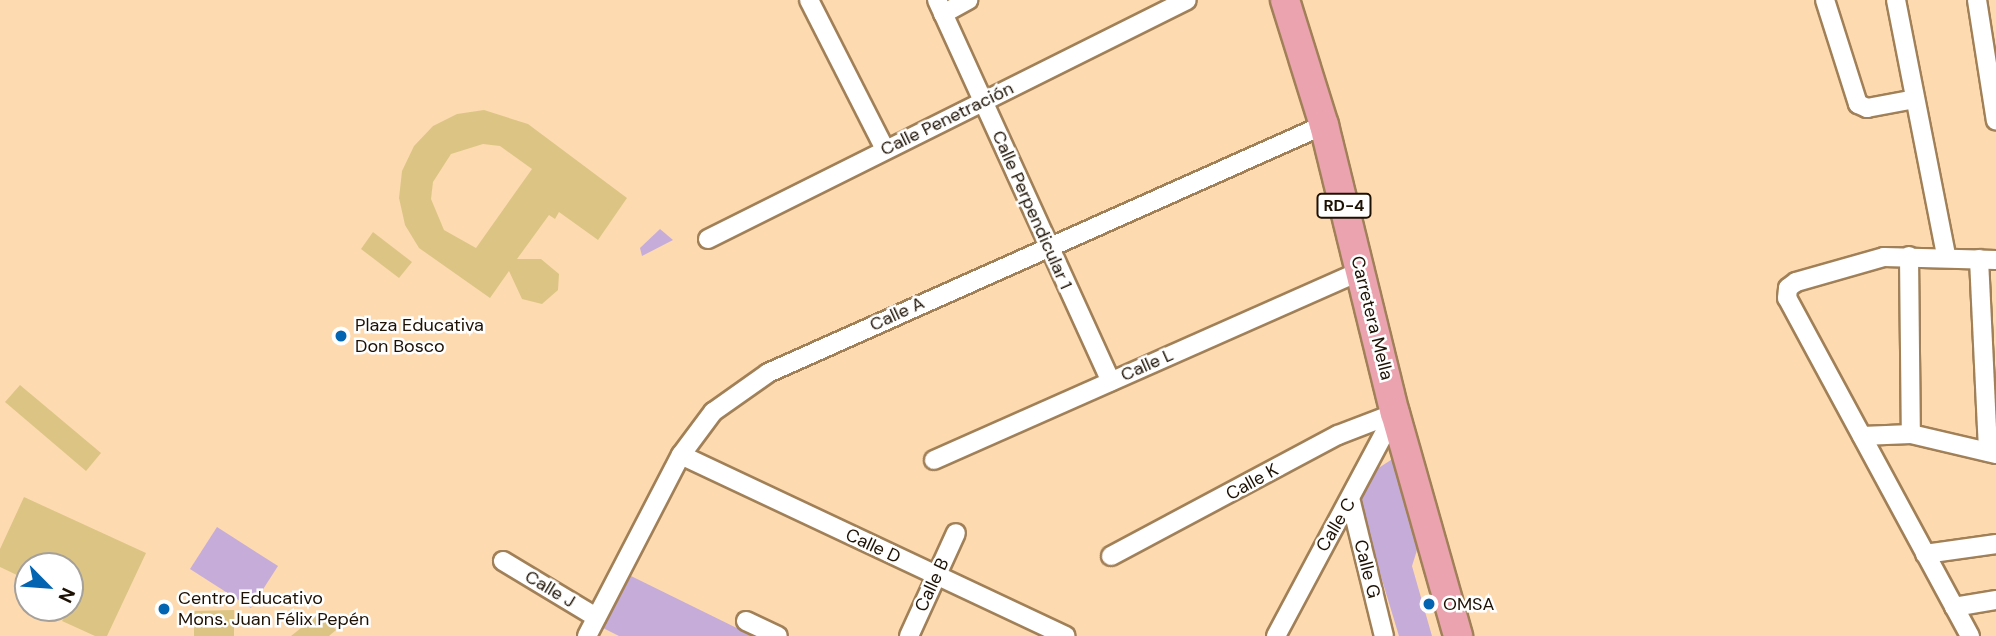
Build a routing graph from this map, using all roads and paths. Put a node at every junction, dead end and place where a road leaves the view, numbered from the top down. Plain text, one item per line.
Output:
1 (809, 0) edge
2 (968, 0) edge
3 (1187, 0) edge
4 (1285, 0) edge
5 (1825, 0) edge
6 (1896, 0) edge
7 (1977, 0) edge
8 (940, 7) edge
9 (1915, 99) junction
10 (984, 102) junction
11 (1996, 121) edge
12 (1324, 125) junction
13 (885, 149) junction
14 (708, 239) dead end
15 (1046, 247) junction
16 (1909, 256) junction
17 (1946, 256) junction
18 (1988, 260) edge
19 (1361, 271) junction
20 (1111, 381) junction
21 (1395, 413) junction
22 (1911, 434) junction
23 (1862, 436) junction
24 (1992, 453) edge
25 (681, 455) junction
26 (934, 460) dead end
27 (1351, 502) junction
28 (956, 533) dead end
29 (1996, 544) edge
30 (1925, 554) junction
31 (1111, 556) dead end
32 (503, 561) dead end
33 (937, 576) junction
34 (1996, 600) edge
35 (1954, 607) junction
36 (596, 617) junction
37 (746, 621) dead end
38 (587, 636) edge
39 (778, 636) edge
40 (909, 636) edge
41 (1065, 636) edge
42 (1276, 636) edge
43 (1384, 636) edge
44 (1458, 636) edge
45 (1970, 636) edge

1 - 13 street
2 - 8 street
3 - 10 street, Calle Penetración
4 - 12 main road, Carretera Mella / RD-4
5 - 9 street
6 - 9 street
7 - 11 street
8 - 10 street, Calle Perpendicular 1
9 - 17 street
10 - 13 street, Calle Penetración
10 - 15 street, Calle Perpendicular 1
12 - 15 street, Calle A
12 - 19 main road, Carretera Mella / RD-4
13 - 14 street, Calle Penetración
15 - 20 street, Calle Perpendicular 1
15 - 25 street, Calle A
16 - 17 street
16 - 22 street
16 - 23 street
17 - 18 street
18 - 24 street
19 - 20 street, Calle L
19 - 21 main road, Carretera Mella / RD-4
20 - 26 street, Calle L
21 - 27 street, Calle C
21 - 31 street, Calle K
21 - 44 main road, Carretera Mella / RD-4
22 - 23 street
22 - 24 street
23 - 30 street
25 - 33 street, Calle D
25 - 36 street, Calle A
27 - 42 street, Calle C
27 - 43 street, Calle G
28 - 33 street, Calle B
29 - 30 street
30 - 35 street
32 - 36 street, Calle J
33 - 40 street, Calle B
33 - 41 street, Calle D
34 - 35 street
35 - 45 street
36 - 38 street, Calle A
37 - 39 street

